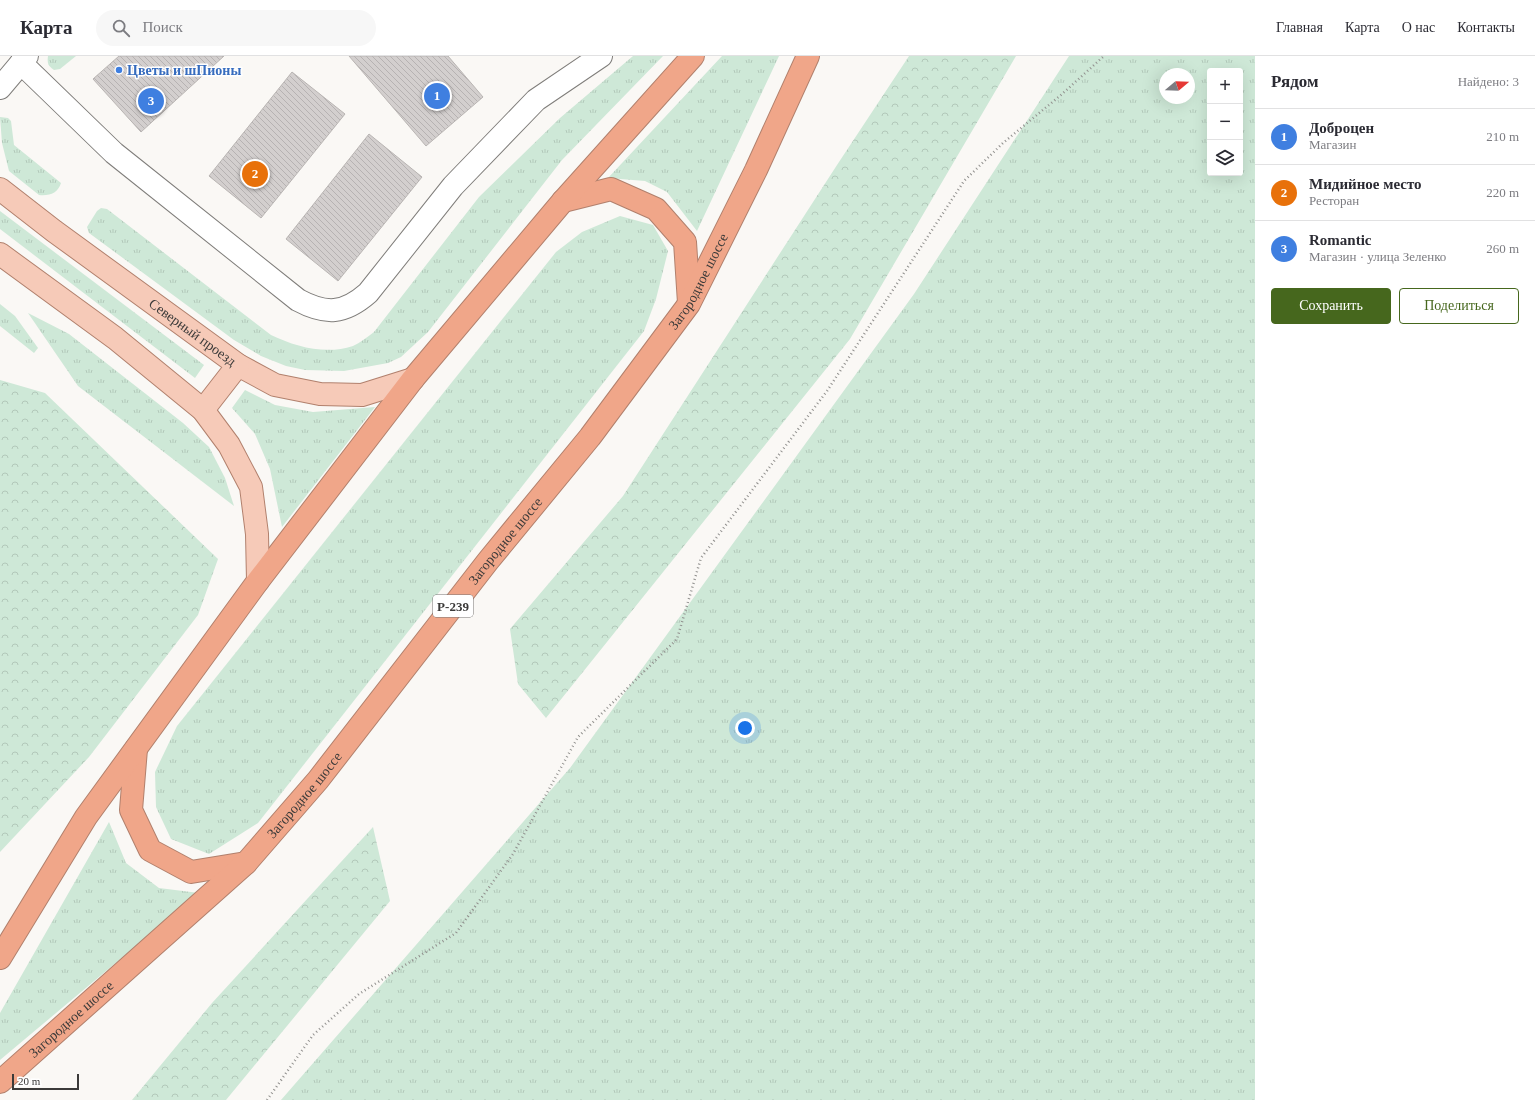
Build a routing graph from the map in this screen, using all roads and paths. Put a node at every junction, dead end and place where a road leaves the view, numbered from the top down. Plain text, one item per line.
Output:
1 (601, 56) edge
2 (693, 56) edge
3 (808, 56) edge
4 (1104, 56) edge
5 (24, 60) edge
6 (0, 88) edge
7 (0, 189) edge
8 (563, 201) junction
9 (0, 254) edge
10 (689, 304) junction
11 (238, 365) junction
12 (413, 379) junction
13 (203, 410) junction
14 (258, 581) junction
15 (136, 749) junction
16 (246, 863) junction
17 (0, 958) edge
18 (0, 1082) edge
19 (268, 1100) edge

1 - 5 street
2 - 8 highway
3 - 10 highway, Загородное шоссе / Р-239
4 - 19 path
5 - 6 street
7 - 11 main road, Северный проезд
8 - 10 highway
8 - 12 highway
9 - 13 main road
10 - 16 highway, Загородное шоссе / Р-239
11 - 12 main road, Северный проезд
11 - 13 main road
12 - 14 highway
13 - 14 main road
14 - 15 highway
15 - 16 highway
15 - 17 highway
16 - 18 highway, Загородное шоссе / Р-239

